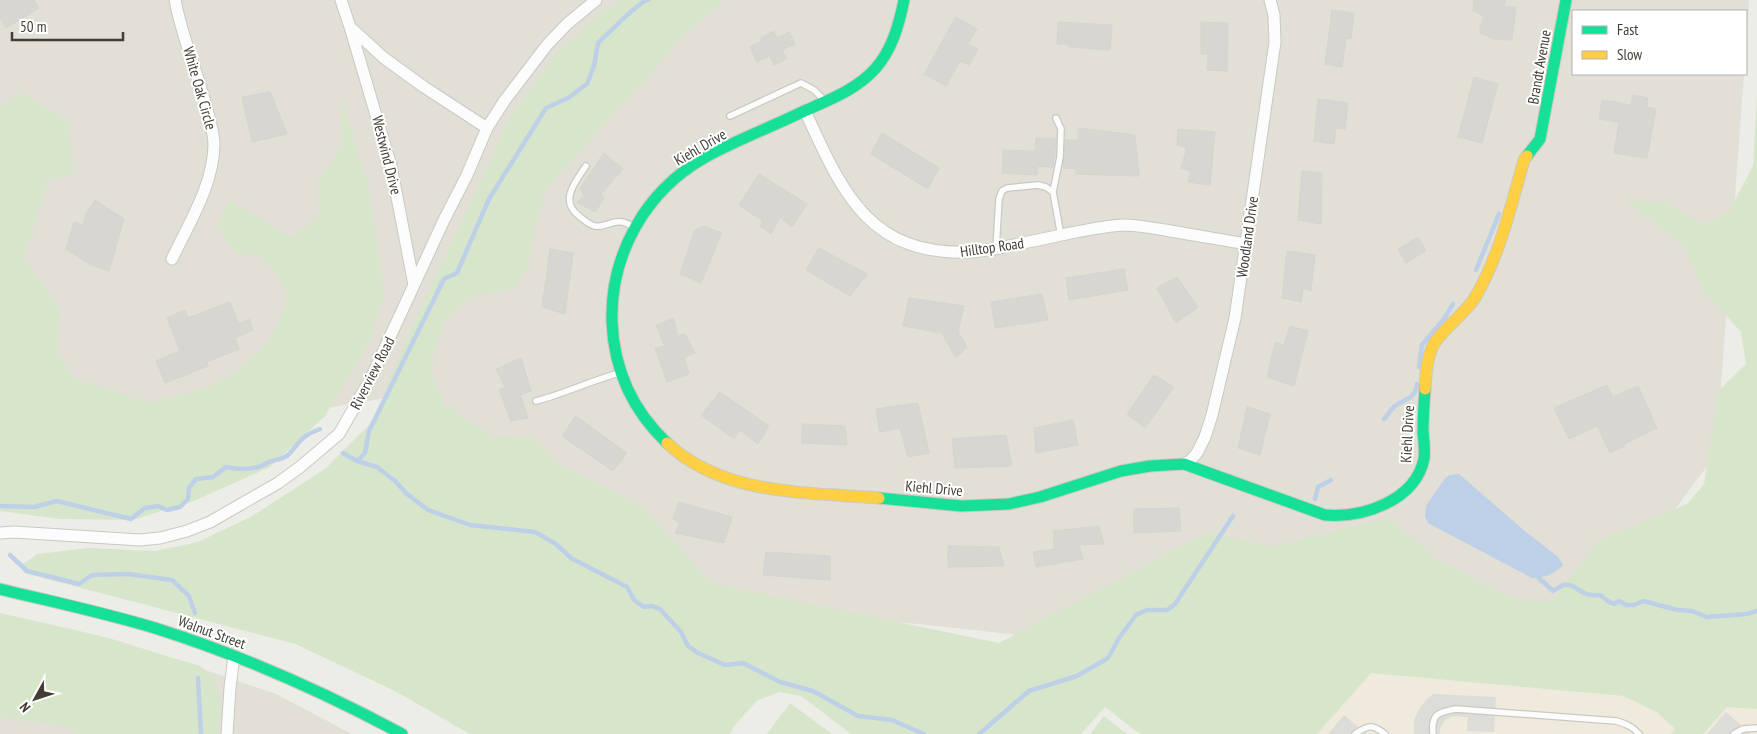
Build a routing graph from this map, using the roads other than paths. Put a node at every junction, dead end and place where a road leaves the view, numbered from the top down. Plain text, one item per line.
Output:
1 (175, 0) edge
2 (341, 0) edge
3 (596, 0) edge
4 (904, 0) edge
5 (1270, 0) edge
6 (1566, 0) edge
7 (350, 27) junction
8 (825, 102) junction
9 (805, 111) junction
10 (730, 116) dead end
11 (1056, 118) dead end
12 (487, 128) junction
13 (1540, 139) joint
14 (586, 166) dead end
15 (1053, 192) junction
16 (634, 227) junction
17 (1061, 236) junction
18 (1247, 244) junction
19 (996, 248) junction
20 (172, 259) dead end
21 (414, 285) junction
22 (620, 372) junction
23 (536, 401) dead end
24 (1184, 464) junction
25 (0, 533) edge
26 (0, 590) edge
27 (234, 656) junction
28 (1757, 728) edge
29 (227, 734) edge
30 (402, 734) edge
31 (1355, 734) edge
32 (1385, 734) edge
33 (1433, 734) edge
34 (1639, 734) edge
35 (1734, 734) edge

1 - 20 street, White Oak Circle
2 - 7 street, Westwind Drive
3 - 12 street, Riverview Road
4 - 8 street, Kiehl Drive
5 - 18 street, Woodland Drive
6 - 13 street, Brandt Avenue
7 - 12 street, Westwind Drive
7 - 21 street, Westwind Drive
8 - 9 street, Kiehl Drive
8 - 10 lane
9 - 16 street, Kiehl Drive
9 - 19 street, Hilltop Road
11 - 15 lane
12 - 21 street, Riverview Road
13 - 24 street, Kiehl Drive
14 - 16 lane
15 - 17 lane
15 - 19 lane
16 - 22 street, Kiehl Drive
17 - 18 street, Hilltop Road
17 - 19 street, Hilltop Road
18 - 24 street, Woodland Drive
21 - 25 street, Riverview Road
22 - 23 lane
22 - 24 street, Kiehl Drive
26 - 27 street, Walnut Street
27 - 29 street
27 - 30 street, Walnut Street
28 - 35 lane
31 - 32 lane
33 - 34 lane

